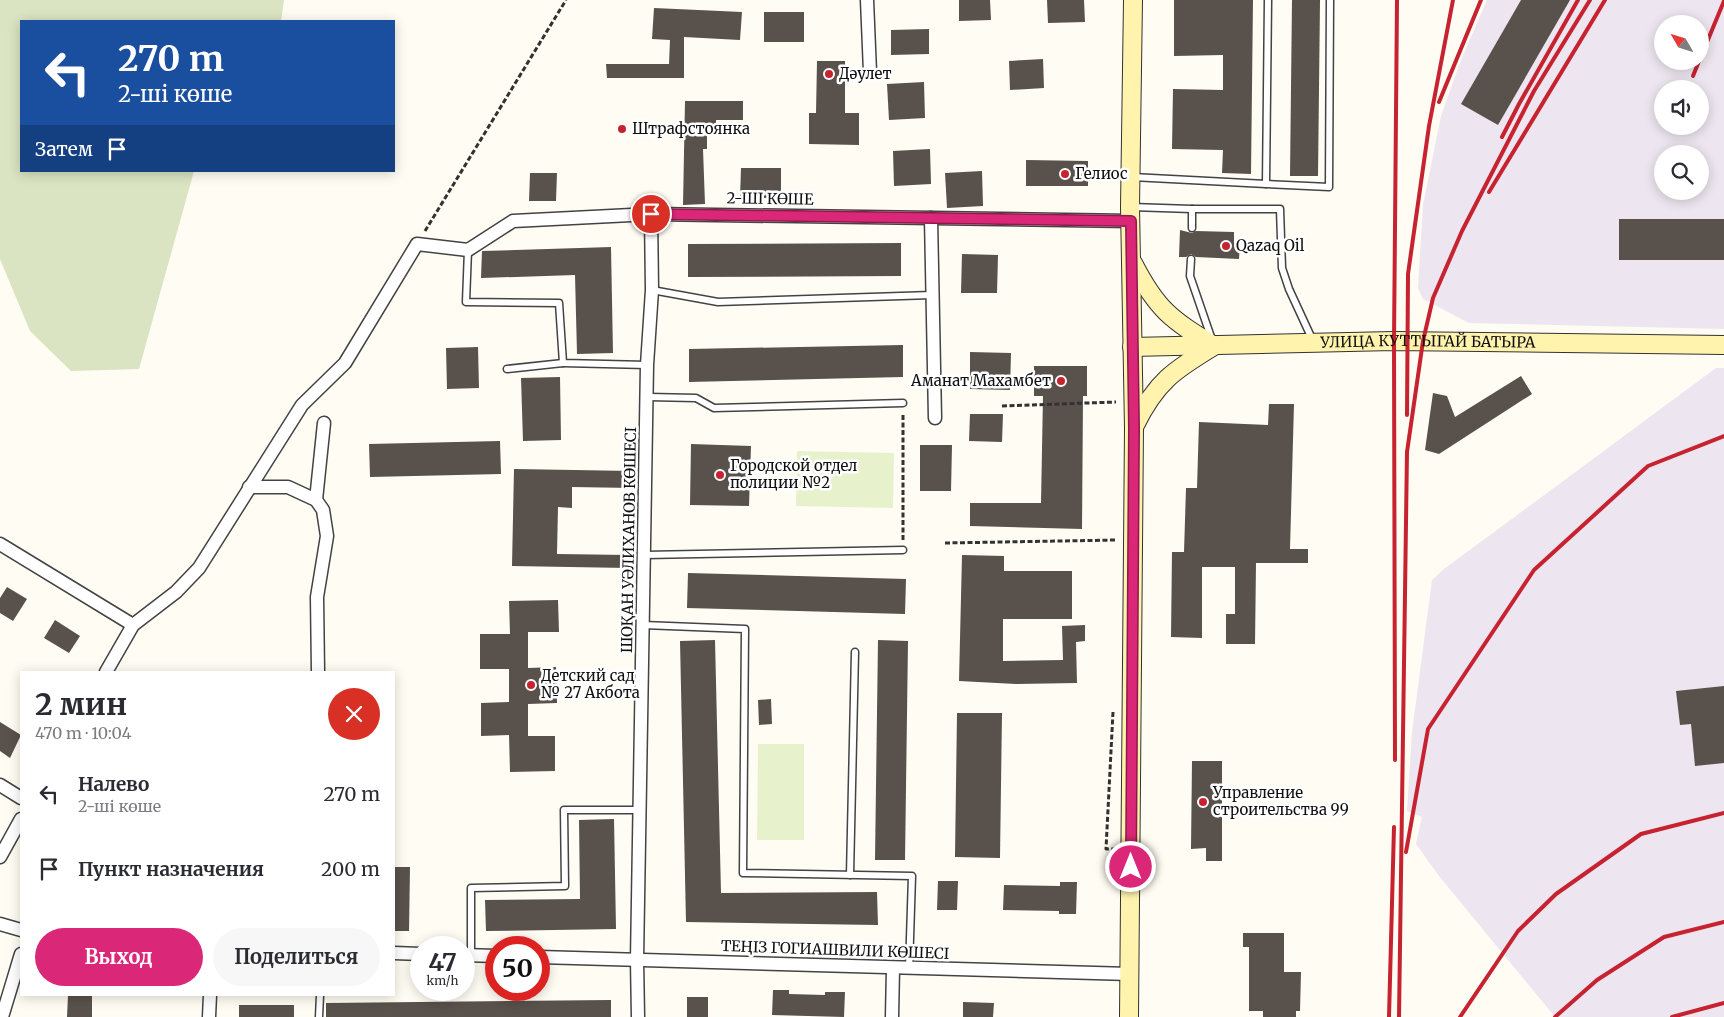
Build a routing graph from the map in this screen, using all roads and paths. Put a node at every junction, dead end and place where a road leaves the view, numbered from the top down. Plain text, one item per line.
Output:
1 (566, 0) edge
2 (867, 0) edge
3 (1133, 0) edge
4 (1268, 0) edge
5 (1330, 0) edge
6 (870, 72) dead end
7 (1131, 177) junction
8 (1266, 184) junction
9 (1192, 209) junction
10 (651, 214) junction
11 (1130, 214) junction
12 (930, 218) junction
13 (1192, 228) dead end
14 (417, 244) junction
15 (468, 250) junction
16 (1131, 259) junction
17 (1191, 259) dead end
18 (652, 290) junction
19 (932, 295) junction
20 (1315, 344) junction
21 (1724, 345) edge
22 (1214, 346) junction
23 (1132, 347) junction
24 (563, 363) junction
25 (647, 365) junction
26 (507, 369) dead end
27 (648, 396) junction
28 (1116, 402) dead end
29 (903, 403) joint
30 (1002, 406) dead end
31 (935, 418) dead end
32 (324, 423) dead end
33 (1134, 428) junction
34 (249, 487) junction
35 (316, 500) junction
36 (1118, 540) dead end
37 (945, 543) dead end
38 (0, 544) edge
39 (903, 550) joint
40 (645, 554) junction
41 (133, 625) junction
42 (644, 625) junction
43 (855, 652) dead end
44 (107, 671) edge
45 (318, 671) edge
46 (0, 785) edge
47 (20, 797) edge
48 (640, 810) junction
49 (20, 821) edge
50 (0, 857) edge
51 (850, 875) junction
52 (0, 924) edge
53 (20, 930) edge
54 (469, 936) edge
55 (395, 953) edge
56 (410, 954) edge
57 (20, 957) edge
58 (550, 957) edge
59 (637, 960) junction
60 (893, 968) junction
61 (909, 969) junction
62 (1130, 974) junction
63 (210, 996) edge
64 (320, 996) edge
65 (2, 1017) edge
66 (209, 1017) edge
67 (319, 1017) edge
68 (638, 1017) edge
69 (892, 1017) edge
70 (1129, 1017) edge

1 - 14 path
2 - 6 street
3 - 7 main road
4 - 8 lane
5 - 8 lane
7 - 8 lane
7 - 11 main road
9 - 11 lane
9 - 13 lane
9 - 20 lane
10 - 12 street, 2-ШІ КӨШЕ
10 - 15 street, 2-ШІ КӨШЕ
10 - 18 street, ШОҚАН УӘЛИХАНОВ КӨШЕСІ
11 - 12 street, 2-ШІ КӨШЕ
11 - 16 main road
12 - 19 street
14 - 15 street
14 - 34 street
15 - 24 lane
16 - 22 main road
16 - 23 main road
17 - 22 lane
18 - 19 lane
18 - 25 street, ШОҚАН УӘЛИХАНОВ КӨШЕСІ
19 - 31 street
20 - 21 main road, УЛИЦА КУТТЫГАЙ БАТЫРА
20 - 22 main road, УЛИЦА КУТТЫГАЙ БАТЫРА
22 - 23 main road, УЛИЦА КУТТЫГАЙ БАТЫРА
22 - 33 main road
23 - 33 main road
24 - 25 lane
24 - 26 lane
25 - 27 street, ШОҚАН УӘЛИХАНОВ КӨШЕСІ
27 - 29 lane
27 - 40 street, ШОҚАН УӘЛИХАНОВ КӨШЕСІ
28 - 30 path
29 - 39 path
32 - 35 street
33 - 62 main road
34 - 35 street
34 - 41 street
35 - 45 street
36 - 37 path
38 - 41 street
39 - 40 lane
40 - 42 street, ШОҚАН УӘЛИХАНОВ КӨШЕСІ
41 - 44 street
42 - 48 street, ШОҚАН УӘЛИХАНОВ КӨШЕСІ
42 - 51 lane
43 - 51 lane
46 - 47 street
48 - 54 lane
48 - 59 street, ШОҚАН УӘЛИХАНОВ КӨШЕСІ
49 - 50 street
51 - 61 lane
52 - 53 street
55 - 56 street
57 - 65 street
58 - 59 street, ТЕҢІЗ ГОГИАШВИЛИ КӨШЕСІ
59 - 60 street, ТЕҢІЗ ГОГИАШВИЛИ КӨШЕСІ
59 - 68 street, ШОҚАН УӘЛИХАНОВ КӨШЕСІ
60 - 61 street, ТЕҢІЗ ГОГИАШВИЛИ КӨШЕСІ
60 - 69 street
61 - 62 street, ТЕҢІЗ ГОГИАШВИЛИ КӨШЕСІ
62 - 70 main road
63 - 66 street
64 - 67 lane

